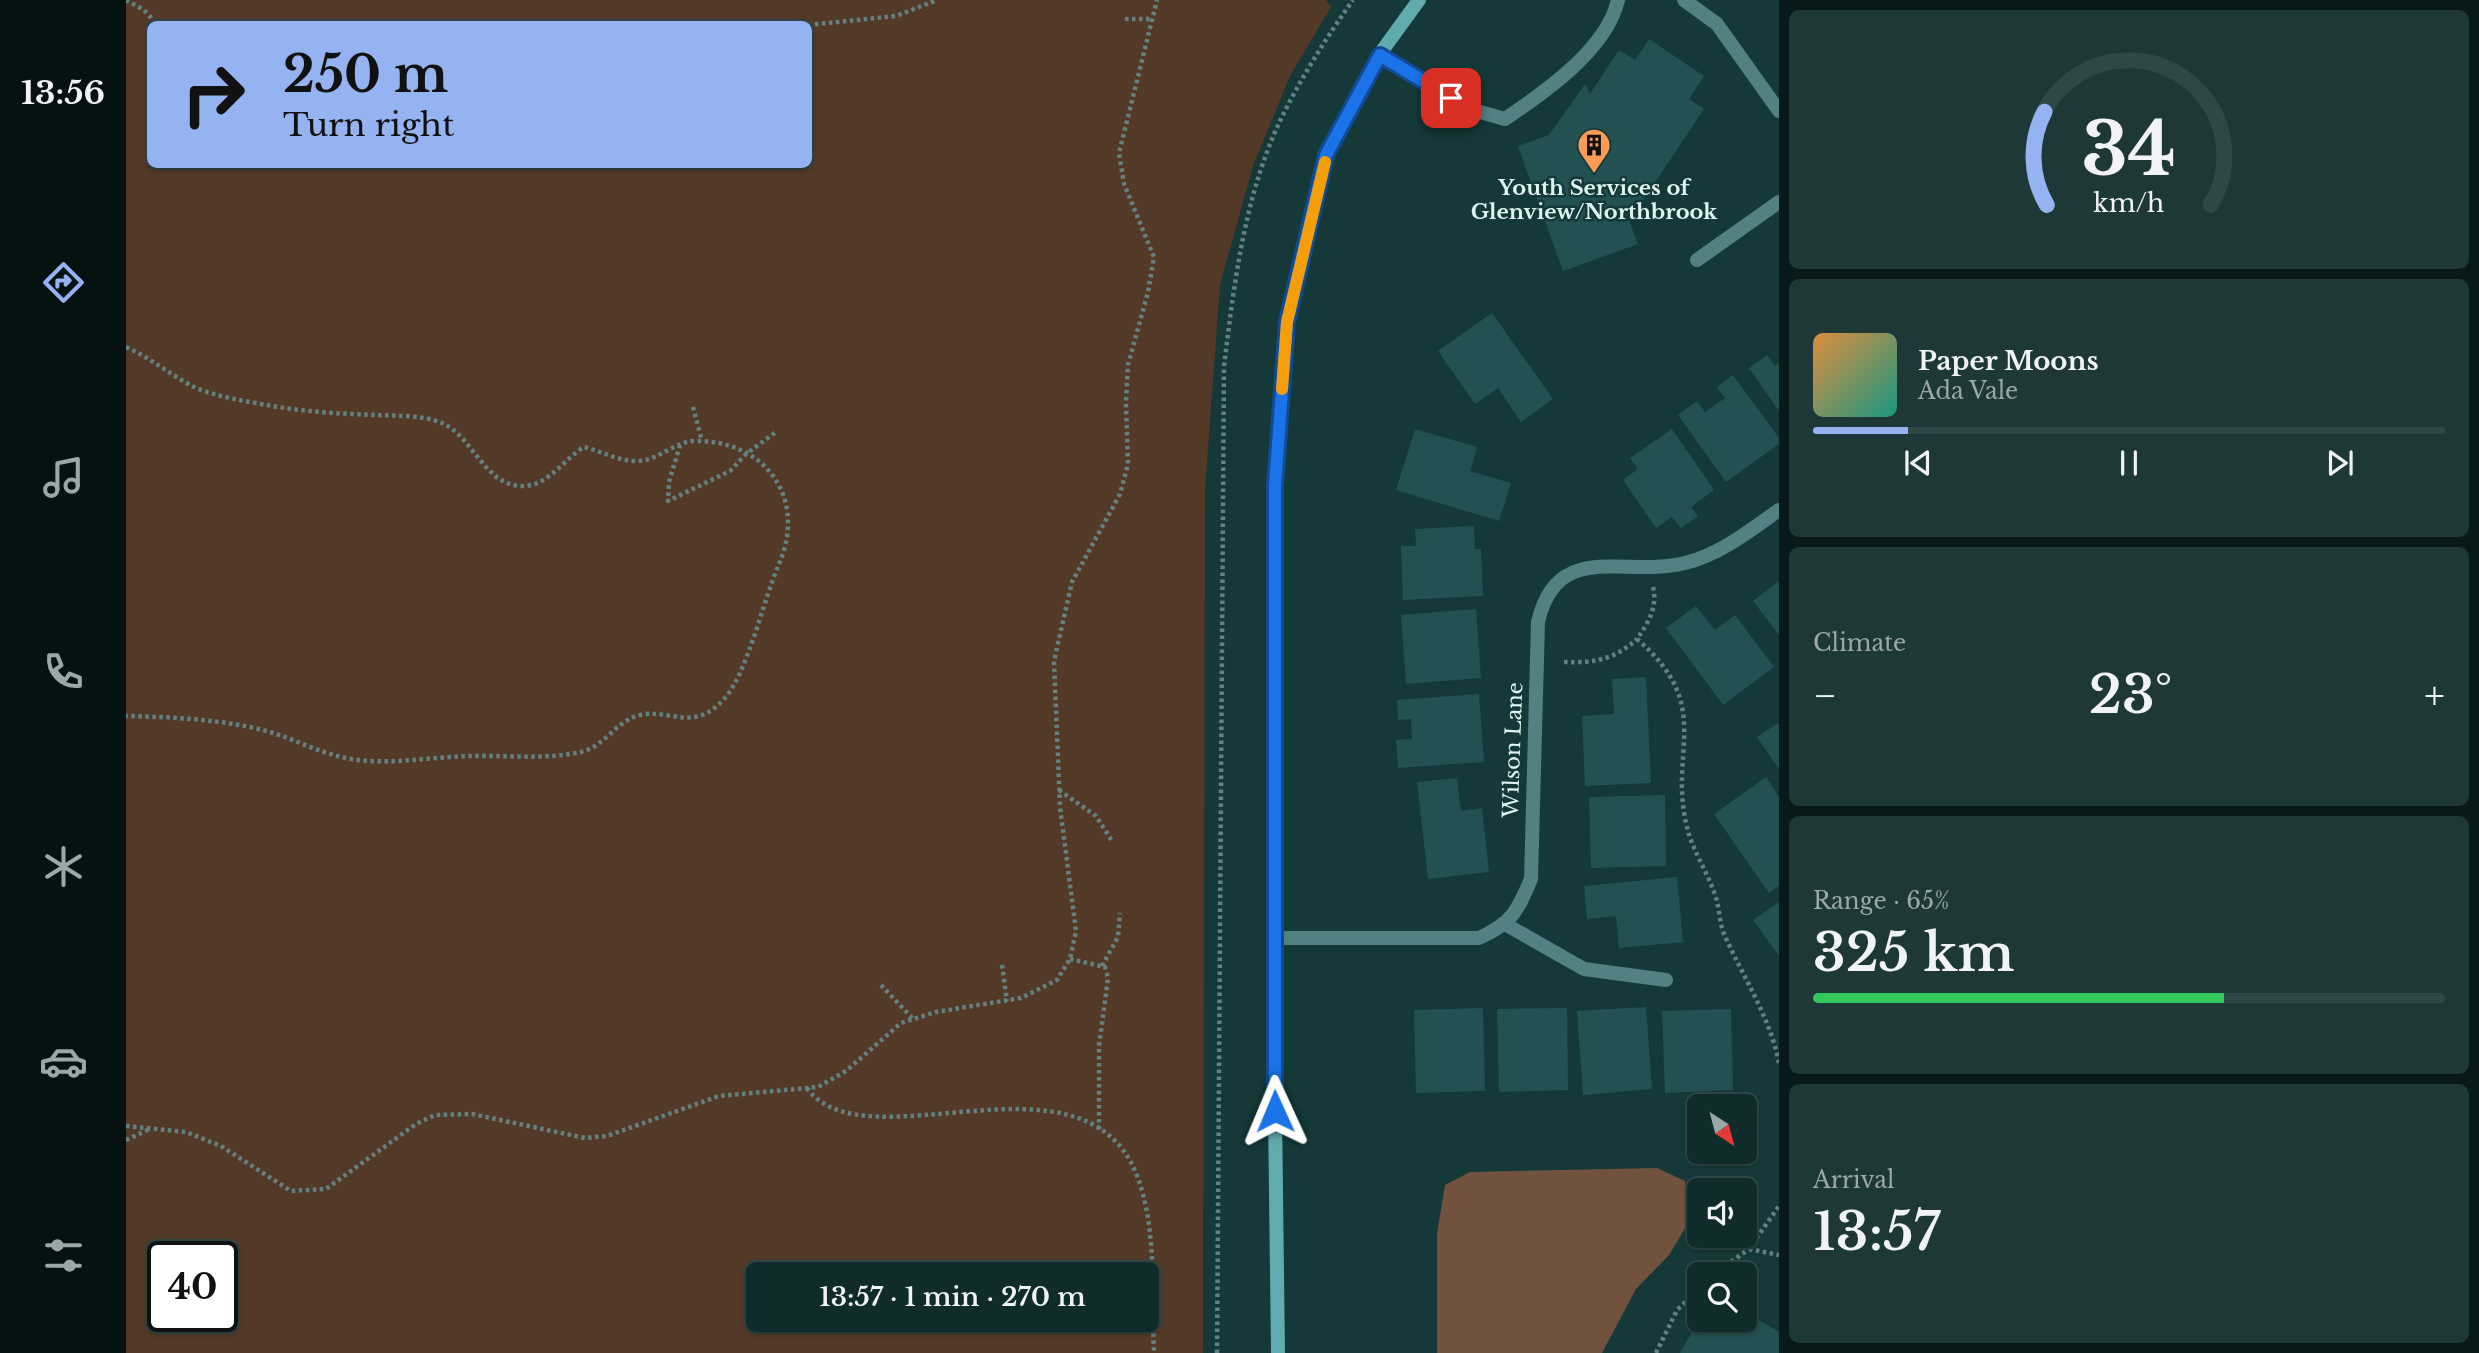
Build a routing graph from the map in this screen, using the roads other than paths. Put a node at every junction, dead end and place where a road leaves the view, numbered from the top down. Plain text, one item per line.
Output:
1 (1419, 0) edge
2 (1618, 0) edge
3 (1684, 0) edge
4 (1380, 55) junction
5 (1779, 111) edge
6 (1779, 202) edge
7 (1697, 260) dead end
8 (1779, 510) edge
9 (1505, 924) junction
10 (1274, 938) junction
11 (1666, 980) dead end
12 (1278, 1353) edge

1 - 4 street
2 - 4 street
3 - 5 street
4 - 10 street
6 - 7 street
8 - 9 street, Wilson Lane
9 - 10 street
9 - 11 street
10 - 12 street

